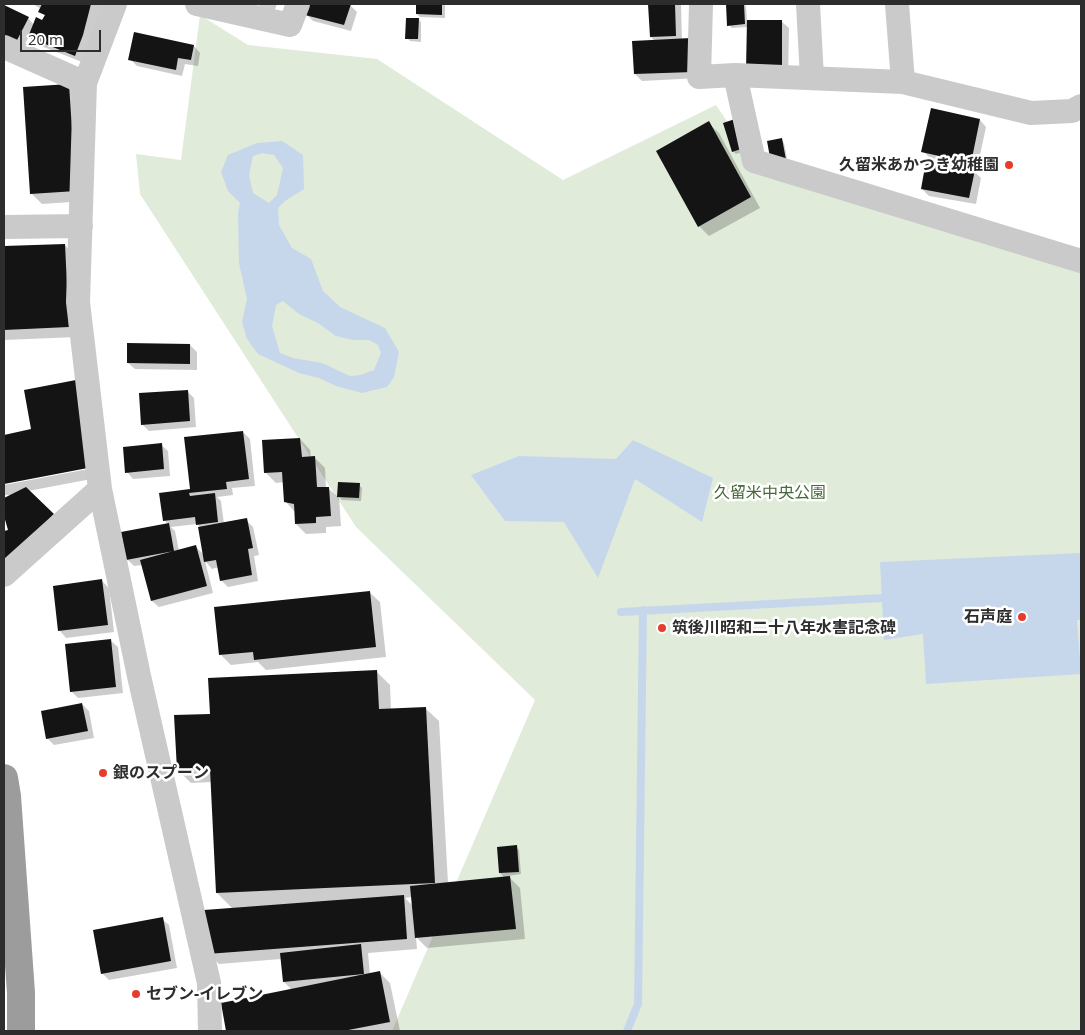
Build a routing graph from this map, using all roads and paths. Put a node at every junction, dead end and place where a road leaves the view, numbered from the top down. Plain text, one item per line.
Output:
1 (115, 4) edge
2 (197, 4) edge
3 (298, 4) edge
4 (701, 4) edge
5 (808, 4) edge
6 (897, 4) edge
7 (4, 47) edge
8 (735, 75) junction
9 (812, 78) junction
10 (903, 82) junction
11 (86, 83) junction
12 (1081, 106) edge
13 (81, 226) junction
14 (4, 227) edge
15 (1081, 261) edge
16 (100, 488) junction
17 (4, 575) edge
18 (4, 778) edge
19 (21, 1031) edge
20 (210, 1031) edge

1 - 11 street
2 - 3 street
4 - 8 street
5 - 9 street
6 - 10 street
7 - 11 street
8 - 9 street
8 - 15 street
9 - 10 street
10 - 12 street
11 - 13 street
13 - 14 street
13 - 16 street
16 - 17 street
16 - 20 street
18 - 19 highway

